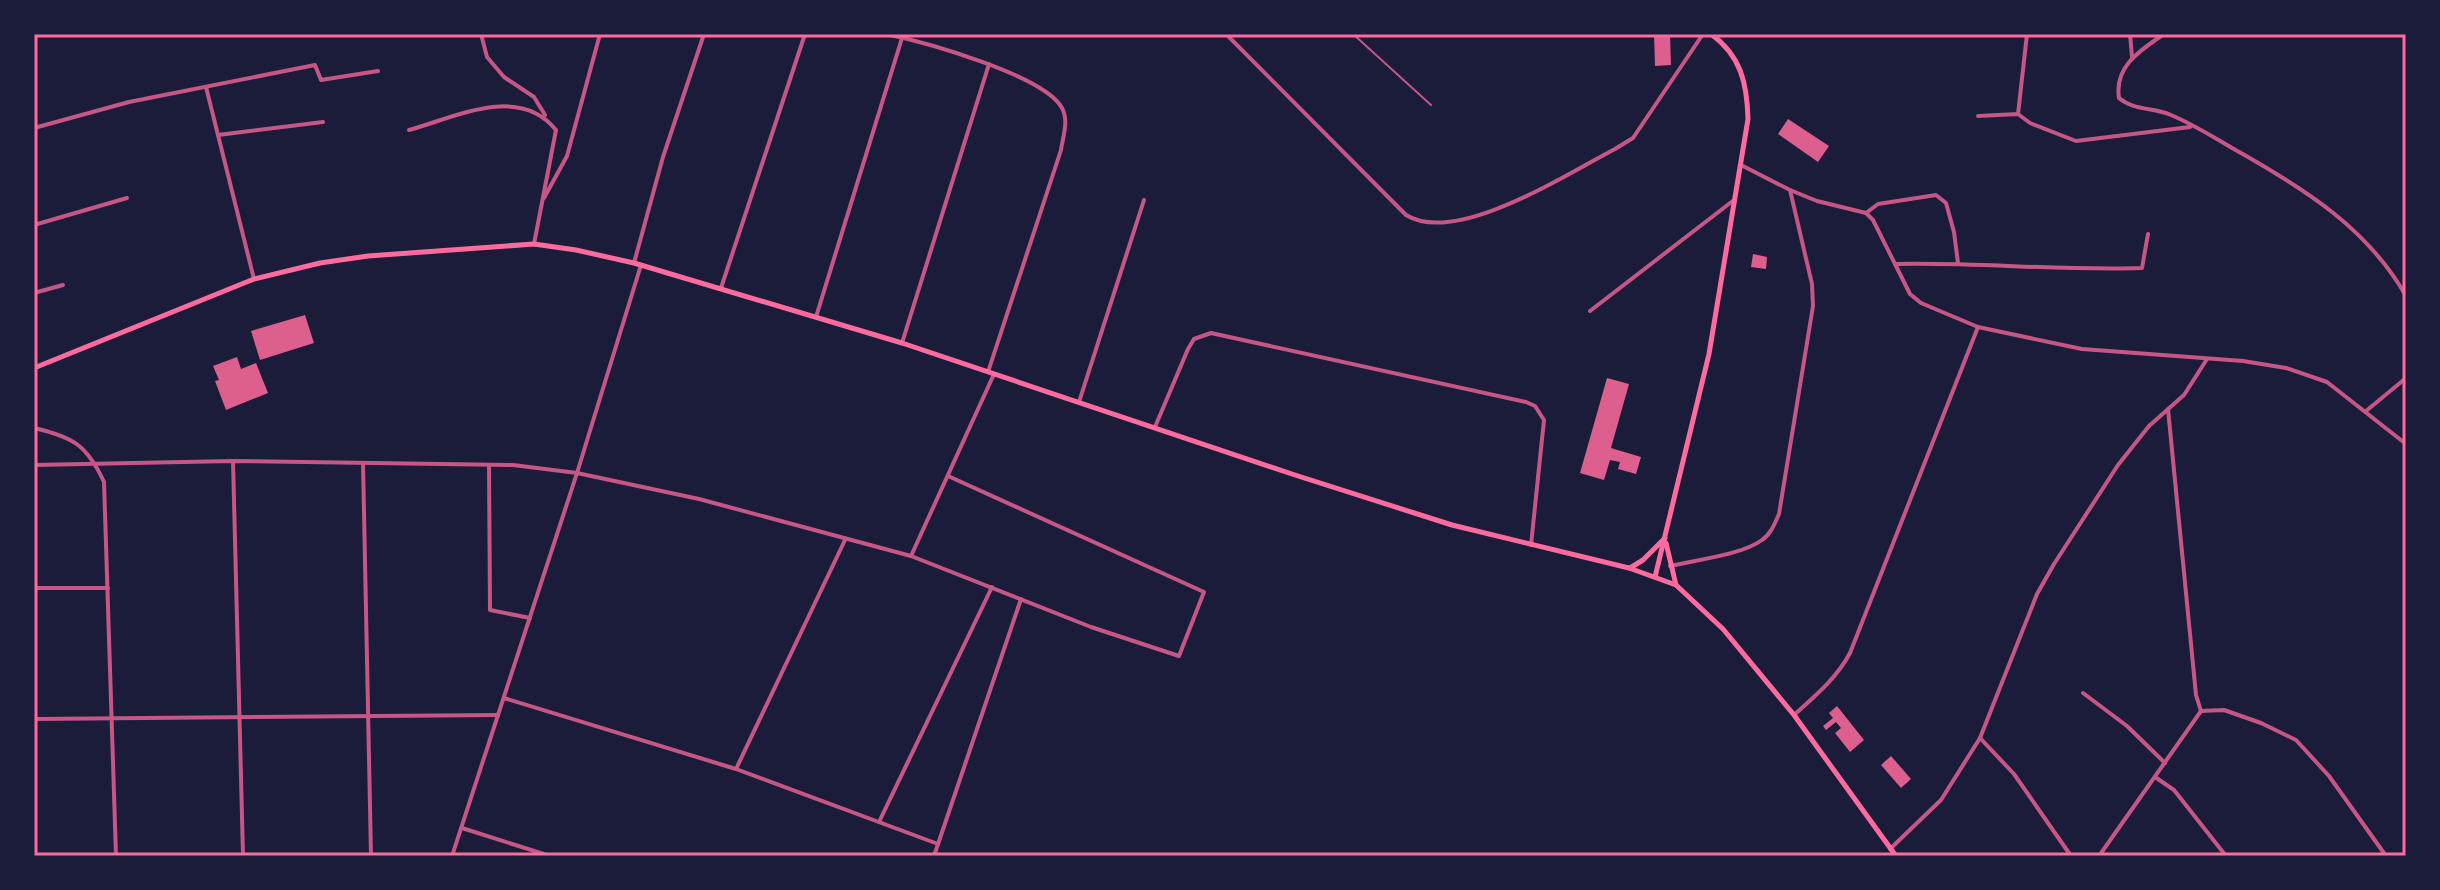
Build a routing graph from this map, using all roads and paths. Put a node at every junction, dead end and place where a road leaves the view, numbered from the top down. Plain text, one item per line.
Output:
1 (481, 34) edge
2 (600, 34) edge
3 (704, 34) edge
4 (805, 34) edge
5 (886, 34) edge
6 (1226, 34) edge
7 (1353, 34) edge
8 (1703, 34) edge
9 (1711, 34) edge
10 (2027, 34) edge
11 (2130, 34) edge
12 (2164, 34) edge
13 (902, 38) junction
14 (2132, 57) junction
15 (989, 64) junction
16 (378, 71) dead end
17 (206, 86) junction
18 (1431, 105) dead end
19 (2018, 114) junction
20 (1978, 116) dead end
21 (546, 117) junction
22 (323, 122) dead end
23 (2192, 127) junction
24 (34, 128) edge
25 (409, 130) dead end
26 (218, 135) junction
27 (1741, 165) junction
28 (1790, 190) junction
29 (127, 198) dead end
30 (1736, 199) junction
31 (1144, 200) dead end
32 (541, 203) junction
33 (1866, 213) junction
34 (34, 225) edge
35 (2148, 234) dead end
36 (534, 244) junction
37 (634, 263) junction
38 (1958, 263) junction
39 (1895, 264) junction
40 (641, 265) junction
41 (254, 279) junction
42 (63, 285) dead end
43 (721, 288) junction
44 (34, 293) edge
45 (2406, 296) edge
46 (1590, 311) dead end
47 (816, 317) junction
48 (1978, 327) junction
49 (902, 343) junction
50 (2207, 359) junction
51 (34, 368) edge
52 (991, 373) junction
53 (2406, 378) edge
54 (1079, 402) junction
55 (2168, 409) junction
56 (2366, 411) junction
57 (1155, 427) junction
58 (34, 428) edge
59 (2406, 444) edge
60 (233, 461) junction
61 (96, 463) junction
62 (363, 463) junction
63 (34, 465) edge
64 (489, 465) junction
65 (577, 473) junction
66 (948, 476) junction
67 (1666, 538) junction
68 (845, 539) junction
69 (1531, 545) junction
70 (911, 556) junction
71 (1670, 566) junction
72 (1629, 568) junction
73 (1655, 577) junction
74 (1676, 585) junction
75 (992, 587) junction
76 (34, 588) edge
77 (108, 588) junction
78 (1021, 599) junction
79 (530, 618) junction
80 (2083, 693) dead end
81 (504, 698) junction
82 (2201, 711) junction
83 (498, 715) junction
84 (1794, 715) junction
85 (368, 717) junction
86 (113, 718) junction
87 (241, 718) junction
88 (34, 719) edge
89 (1980, 738) junction
90 (2165, 763) junction
91 (736, 769) junction
92 (2155, 777) junction
93 (879, 822) junction
94 (462, 828) junction
95 (938, 844) junction
96 (1890, 849) junction
97 (116, 856) edge
98 (243, 856) edge
99 (371, 856) edge
100 (452, 856) edge
101 (550, 856) edge
102 (934, 856) edge
103 (1896, 856) edge
104 (2071, 856) edge
105 (2099, 856) edge
106 (2226, 856) edge
107 (2386, 856) edge

1 - 21 street
2 - 32 street
3 - 37 street
4 - 43 street
5 - 13 street
6 - 8 street
7 - 18 lane
9 - 27 main road
10 - 19 street
11 - 14 street
12 - 14 street
13 - 15 street
13 - 47 street
14 - 23 street
15 - 49 street
15 - 52 street
16 - 17 street
17 - 24 street
17 - 26 street
19 - 20 street
19 - 23 street
21 - 25 street
21 - 32 street
22 - 26 street
23 - 45 street
26 - 41 street
27 - 28 street
27 - 30 main road
28 - 33 street
28 - 71 street
29 - 34 street
30 - 46 street
30 - 67 main road
31 - 54 street
32 - 36 street
33 - 38 street
33 - 39 street
35 - 38 street
36 - 37 main road
36 - 41 main road
37 - 40 main road
38 - 39 street
39 - 48 street
40 - 43 main road
40 - 65 street
41 - 51 main road
42 - 44 street
43 - 47 main road
47 - 49 main road
48 - 50 street
48 - 84 street
49 - 52 main road
50 - 55 street
50 - 56 street
52 - 54 main road
52 - 66 street
53 - 56 street
54 - 57 main road
55 - 82 street
55 - 89 street
56 - 59 street
57 - 69 main road
57 - 69 street
58 - 61 street
60 - 61 street
60 - 62 street
60 - 87 street
61 - 63 street
61 - 77 street
62 - 64 street
62 - 85 street
64 - 65 street
64 - 79 street
65 - 68 street
65 - 79 street
66 - 70 street
66 - 78 street
67 - 71 main road
67 - 72 main road
67 - 73 main road
68 - 70 street
68 - 91 street
69 - 72 main road
70 - 75 street
71 - 74 main road
72 - 73 main road
73 - 74 main road
74 - 84 main road
75 - 78 street
75 - 93 street
76 - 77 street
77 - 86 street
78 - 95 street
79 - 81 street
80 - 90 street
81 - 83 street
81 - 91 street
82 - 90 street
82 - 107 street
83 - 85 street
83 - 94 street
84 - 96 main road
85 - 87 street
85 - 99 street
86 - 87 street
86 - 88 street
86 - 97 street
87 - 98 street
89 - 96 street
89 - 104 street
90 - 92 street
91 - 93 street
92 - 105 street
92 - 106 street
93 - 95 street
94 - 100 street
94 - 101 street
95 - 102 street
96 - 103 main road

